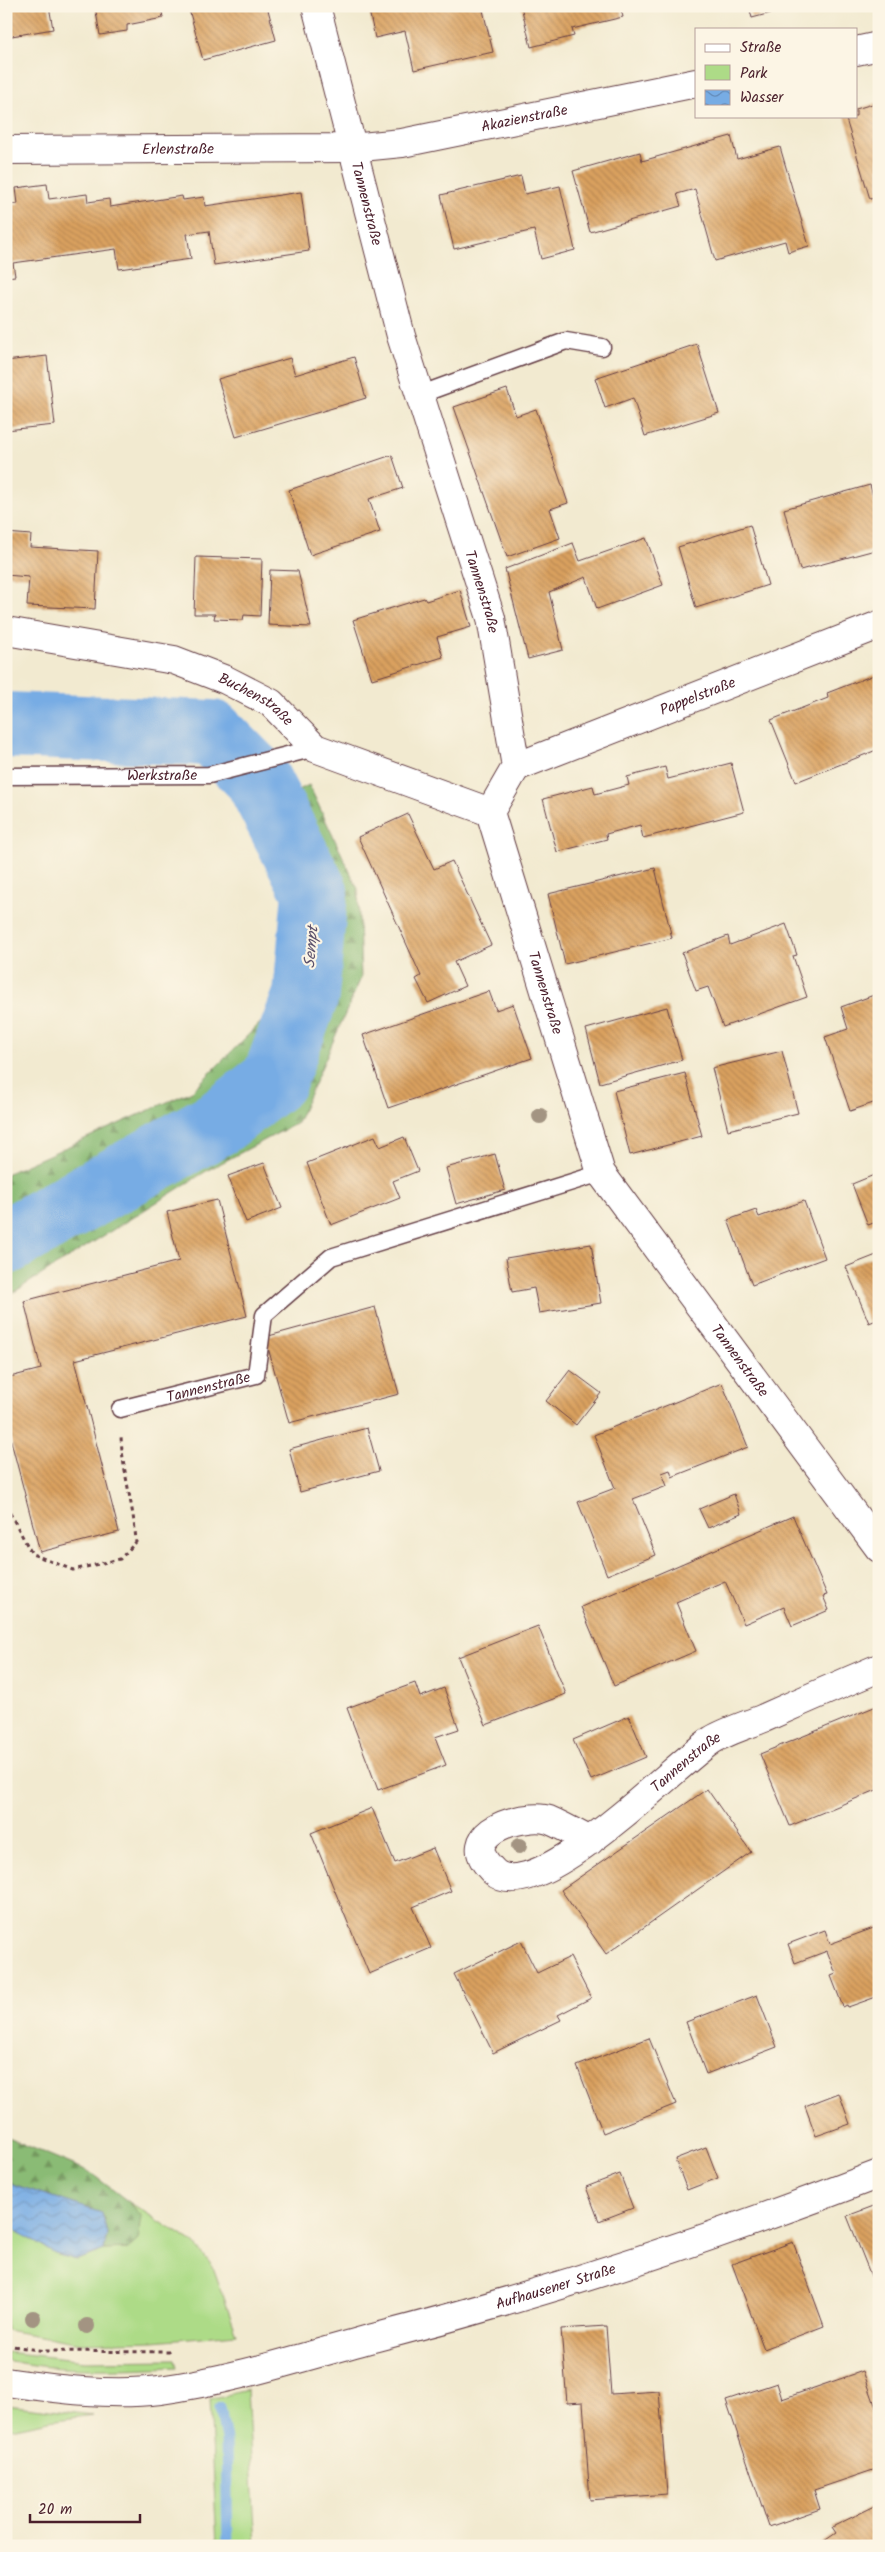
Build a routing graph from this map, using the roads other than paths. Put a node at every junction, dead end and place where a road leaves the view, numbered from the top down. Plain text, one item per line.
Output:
1 (316, 6) edge
2 (879, 46) edge
3 (858, 51) edge
4 (695, 83) edge
5 (351, 148) junction
6 (6, 150) edge
7 (602, 347) dead end
8 (420, 395) junction
9 (879, 625) edge
10 (6, 631) edge
11 (315, 748) junction
12 (516, 767) junction
13 (6, 776) edge
14 (490, 812) junction
15 (601, 1173) junction
16 (120, 1409) road end
17 (879, 1548) edge
18 (879, 1668) edge
19 (590, 1841) dead end
20 (879, 2174) edge
21 (6, 2382) edge

1 - 5 street, Tannenstraße
2 - 3 street
4 - 5 street, Akazienstraße
5 - 6 street, Erlenstraße
5 - 8 street, Tannenstraße
7 - 8 lane
8 - 12 street, Tannenstraße
9 - 12 street, Pappelstraße
10 - 11 street, Buchenstraße
11 - 13 lane, Werkstraße
11 - 14 street, Buchenstraße
12 - 14 street
14 - 15 street, Tannenstraße
15 - 16 lane, Tannenstraße
15 - 17 street, Tannenstraße
18 - 19 street, Tannenstraße
20 - 21 street, Aufhausener Straße

